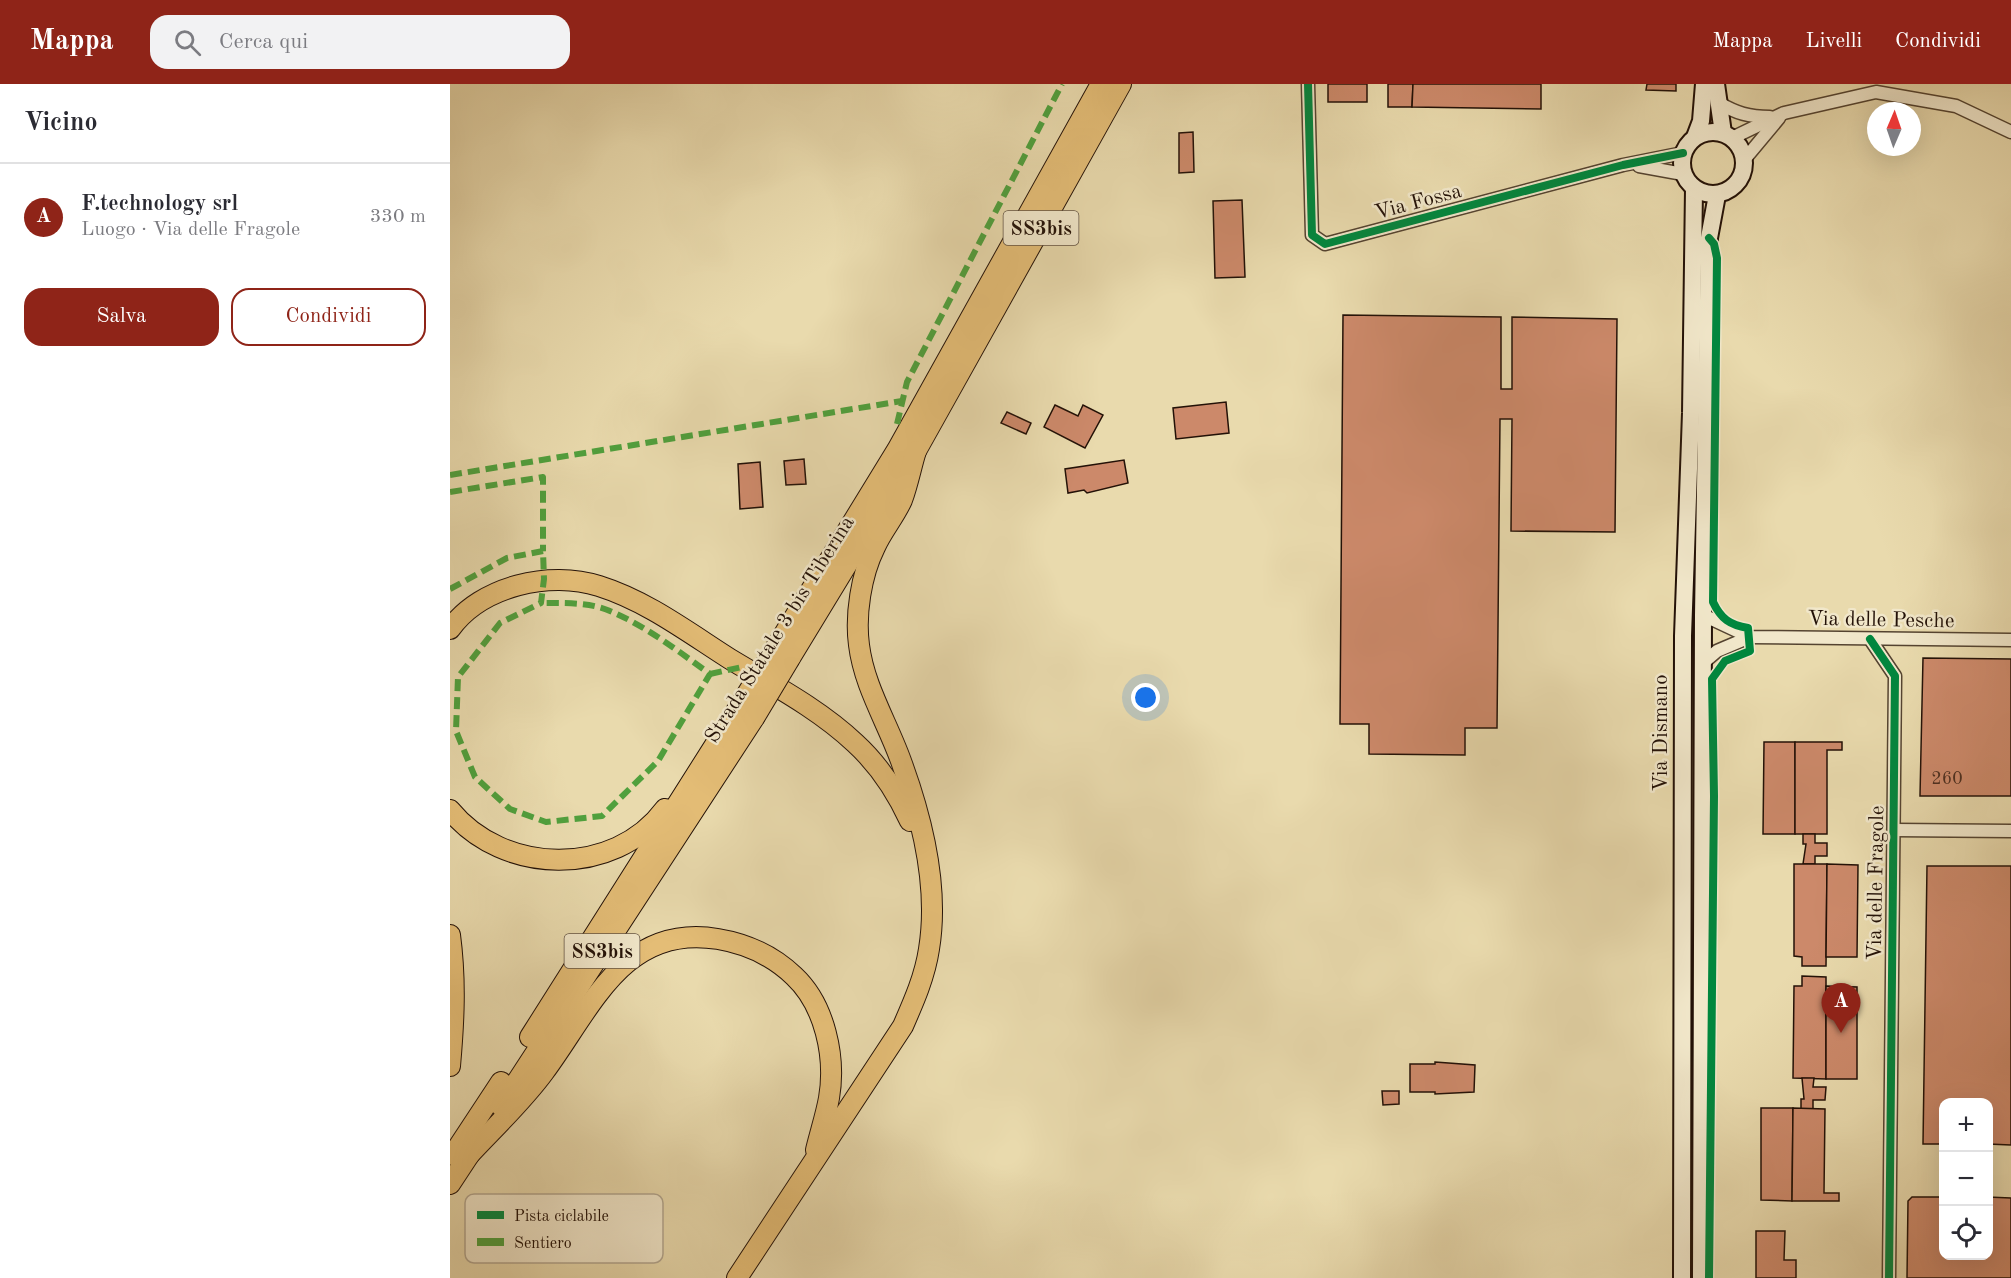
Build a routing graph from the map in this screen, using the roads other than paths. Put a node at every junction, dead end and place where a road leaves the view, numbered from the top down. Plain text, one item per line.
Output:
1 (1101, 84) edge
2 (1121, 84) edge
3 (1308, 84) edge
4 (1704, 84) edge
5 (1716, 84) edge
6 (1719, 103) junction
7 (1779, 115) junction
8 (2011, 132) edge
9 (1728, 136) junction
10 (1695, 137) junction
11 (1683, 153) junction
12 (1744, 160) junction
13 (1623, 165) junction
14 (1683, 174) junction
15 (1694, 189) junction
16 (1717, 195) junction
17 (950, 372) junction
18 (906, 451) junction
19 (1703, 615) junction
20 (450, 629) edge
21 (1750, 637) junction
22 (1870, 639) junction
23 (2011, 640) edge
24 (1703, 663) junction
25 (746, 713) junction
26 (450, 810) edge
27 (1894, 830) junction
28 (2011, 831) edge
29 (925, 852) junction
30 (450, 935) edge
31 (450, 1066) edge
32 (459, 1158) edge
33 (812, 1165) junction
34 (450, 1184) edge
35 (737, 1278) edge
36 (1682, 1278) edge
37 (1701, 1278) edge
38 (1889, 1278) edge

1 - 17 highway, Strada Statale 3 bis Tiberina / SS3bis
2 - 17 highway, Strada Statale 3 bis Tiberina / SS3bis
3 - 13 street, Via Fossa
4 - 10 main road
5 - 6 main road
6 - 7 street
6 - 9 main road
7 - 8 street
7 - 9 street
7 - 12 street
9 - 10 main road
9 - 12 main road
10 - 11 main road
11 - 13 street, Via Fossa
11 - 14 main road
12 - 16 main road
13 - 14 street, Via Fossa
14 - 15 main road
15 - 16 main road
15 - 36 main road, Via Dismano
16 - 19 main road, Via Dismano
17 - 18 highway, Strada Statale 3 bis Tiberina / SS3bis
18 - 25 highway, Strada Statale 3 bis Tiberina / SS3bis, bridge
18 - 29 highway
19 - 21 street, Via delle Pesche
19 - 24 main road, Via Dismano
20 - 29 highway
21 - 22 street, Via delle Pesche
21 - 24 street, Via delle Pesche
22 - 23 street, Via delle Pesche
22 - 27 street, Via delle Fragole
24 - 37 main road, Via Dismano
25 - 26 highway
25 - 32 highway, Strada Statale 3 bis Tiberina / SS3bis
27 - 28 street
27 - 38 street, Via delle Fragole
29 - 33 highway
30 - 31 highway
32 - 33 highway
32 - 34 highway, Strada Statale 3 bis Tiberina / SS3bis
33 - 35 highway

